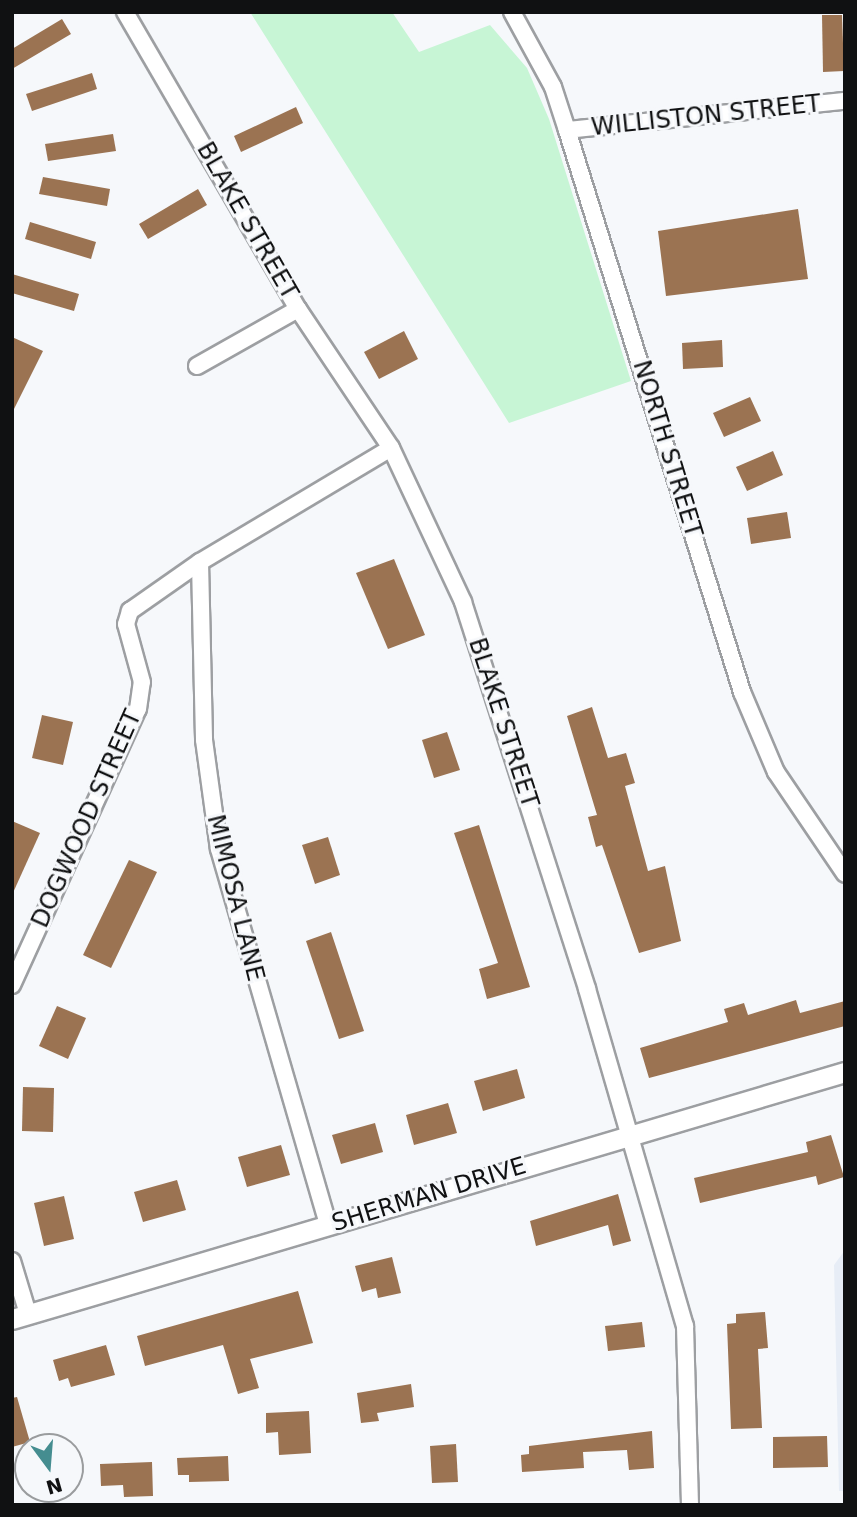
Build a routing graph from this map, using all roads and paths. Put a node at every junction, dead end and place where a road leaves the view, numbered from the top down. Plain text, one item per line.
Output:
1 (125, 12) edge
2 (512, 12) edge
3 (845, 101) edge
4 (567, 130) junction
5 (298, 309) junction
6 (197, 366) dead end
7 (391, 448) junction
8 (200, 562) junction
9 (845, 874) edge
10 (12, 985) edge
11 (845, 1072) edge
12 (630, 1136) junction
13 (328, 1225) junction
14 (12, 1261) edge
15 (20, 1316) edge
16 (690, 1505) edge

1 - 5 street, BLAKE STREET
2 - 4 street, NORTH STREET
3 - 4 street, WILLISTON STREET
4 - 9 street, NORTH STREET
5 - 6 street
5 - 7 street, BLAKE STREET
7 - 8 street, DOGWOOD STREET
7 - 12 street, BLAKE STREET
8 - 10 street, DOGWOOD STREET
8 - 13 street, MIMOSA LANE
11 - 12 street, SHERMAN DRIVE
12 - 13 street, SHERMAN DRIVE
12 - 16 street, BLAKE STREET
13 - 15 street, SHERMAN DRIVE
14 - 15 street

